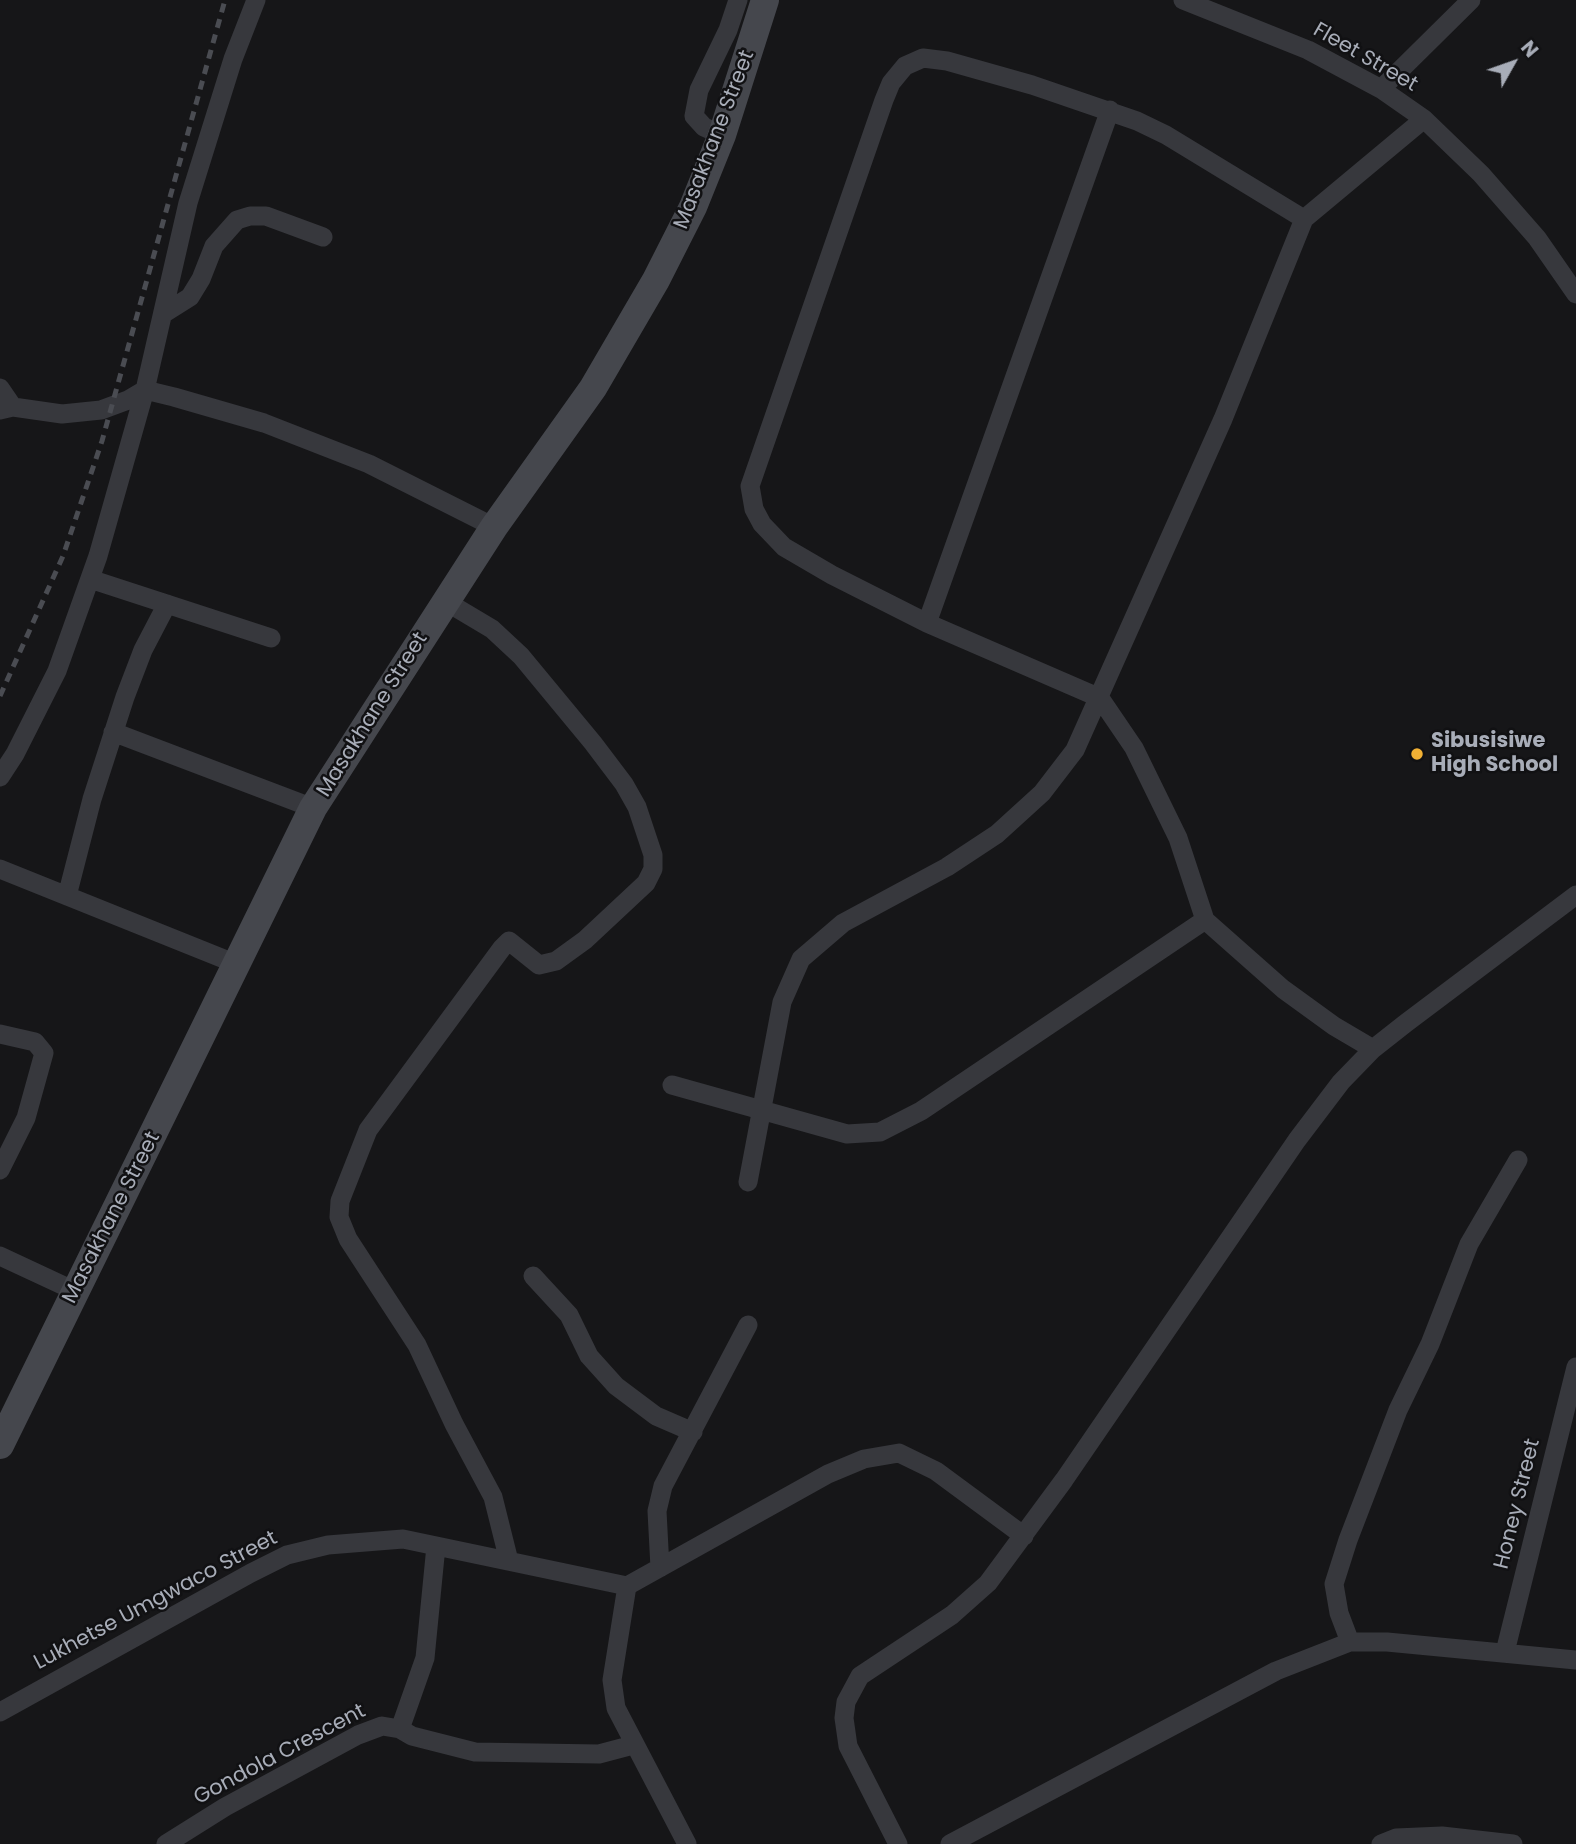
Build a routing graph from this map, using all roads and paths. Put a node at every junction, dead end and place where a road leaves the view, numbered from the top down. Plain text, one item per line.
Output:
1 (256, 0) edge
2 (738, 0) edge
3 (765, 0) edge
4 (1183, 0) edge
5 (1471, 0) edge
6 (1381, 89) junction
7 (1110, 110) junction
8 (1424, 119) junction
9 (722, 135) junction
10 (1304, 219) junction
11 (323, 237) dead end
12 (1576, 294) edge
13 (163, 314) junction
14 (0, 388) edge
15 (145, 390) junction
16 (6, 408) edge
17 (494, 527) junction
18 (90, 579) junction
19 (445, 601) junction
20 (167, 604) junction
21 (927, 623) junction
22 (271, 638) dead end
23 (1100, 698) junction
24 (113, 732) junction
25 (0, 777) edge
26 (313, 808) junction
27 (0, 869) edge
28 (1576, 895) edge
29 (67, 896) junction
30 (1205, 920) junction
31 (234, 963) junction
32 (0, 1034) edge
33 (1373, 1049) junction
34 (672, 1085) dead end
35 (763, 1111) junction
36 (1518, 1160) dead end
37 (0, 1170) edge
38 (748, 1182) dead end
39 (0, 1256) edge
40 (533, 1276) dead end
41 (75, 1290) junction
42 (748, 1325) dead end
43 (1576, 1367) edge
44 (1571, 1414) edge
45 (693, 1432) junction
46 (0, 1445) edge
47 (1024, 1536) junction
48 (436, 1546) junction
49 (509, 1561) junction
50 (660, 1568) junction
51 (627, 1586) junction
52 (1350, 1642) junction
53 (1505, 1652) junction
54 (1576, 1660) edge
55 (0, 1712) edge
56 (400, 1728) junction
57 (633, 1745) junction
58 (896, 1843) edge
59 (166, 1844) edge
60 (687, 1844) edge
61 (950, 1844) edge
62 (1381, 1844) edge
63 (1513, 1844) edge

1 - 13 street
2 - 9 street
3 - 9 street, Masakhane Street
4 - 6 street, Fleet Street
5 - 6 street
6 - 8 street, Fleet Street
7 - 10 street
7 - 21 street
7 - 21 street
8 - 10 street
8 - 12 street, Fleet Street
9 - 17 street, Masakhane Street
10 - 23 street
11 - 13 street
13 - 15 street
14 - 16 street
15 - 16 street
15 - 17 street
15 - 18 street
17 - 19 street, Masakhane Street
18 - 20 street
18 - 25 street
19 - 26 street, Masakhane Street
19 - 49 street
20 - 22 street
20 - 24 street
21 - 23 street
23 - 30 street
23 - 35 street
24 - 26 street
24 - 29 street
26 - 31 street, Masakhane Street
27 - 29 street
28 - 33 street
29 - 31 street
30 - 33 street
30 - 35 street
31 - 41 street, Masakhane Street
32 - 37 street
33 - 47 street
34 - 35 street
35 - 38 street
36 - 52 street
39 - 41 street
40 - 45 street
41 - 46 street, Masakhane Street
42 - 45 street
43 - 44 street, Honey Street
44 - 53 street, Honey Street
45 - 50 street
47 - 50 street
47 - 58 street
48 - 49 street, Lukhetse Umgwaco Street
48 - 55 street, Lukhetse Umgwaco Street
48 - 56 street, Gondola Crescent
49 - 51 street, Lukhetse Umgwaco Street
50 - 51 street
51 - 57 street
52 - 53 street
52 - 61 street
53 - 54 street
56 - 57 street
56 - 59 street, Gondola Crescent
57 - 60 street
62 - 63 street

